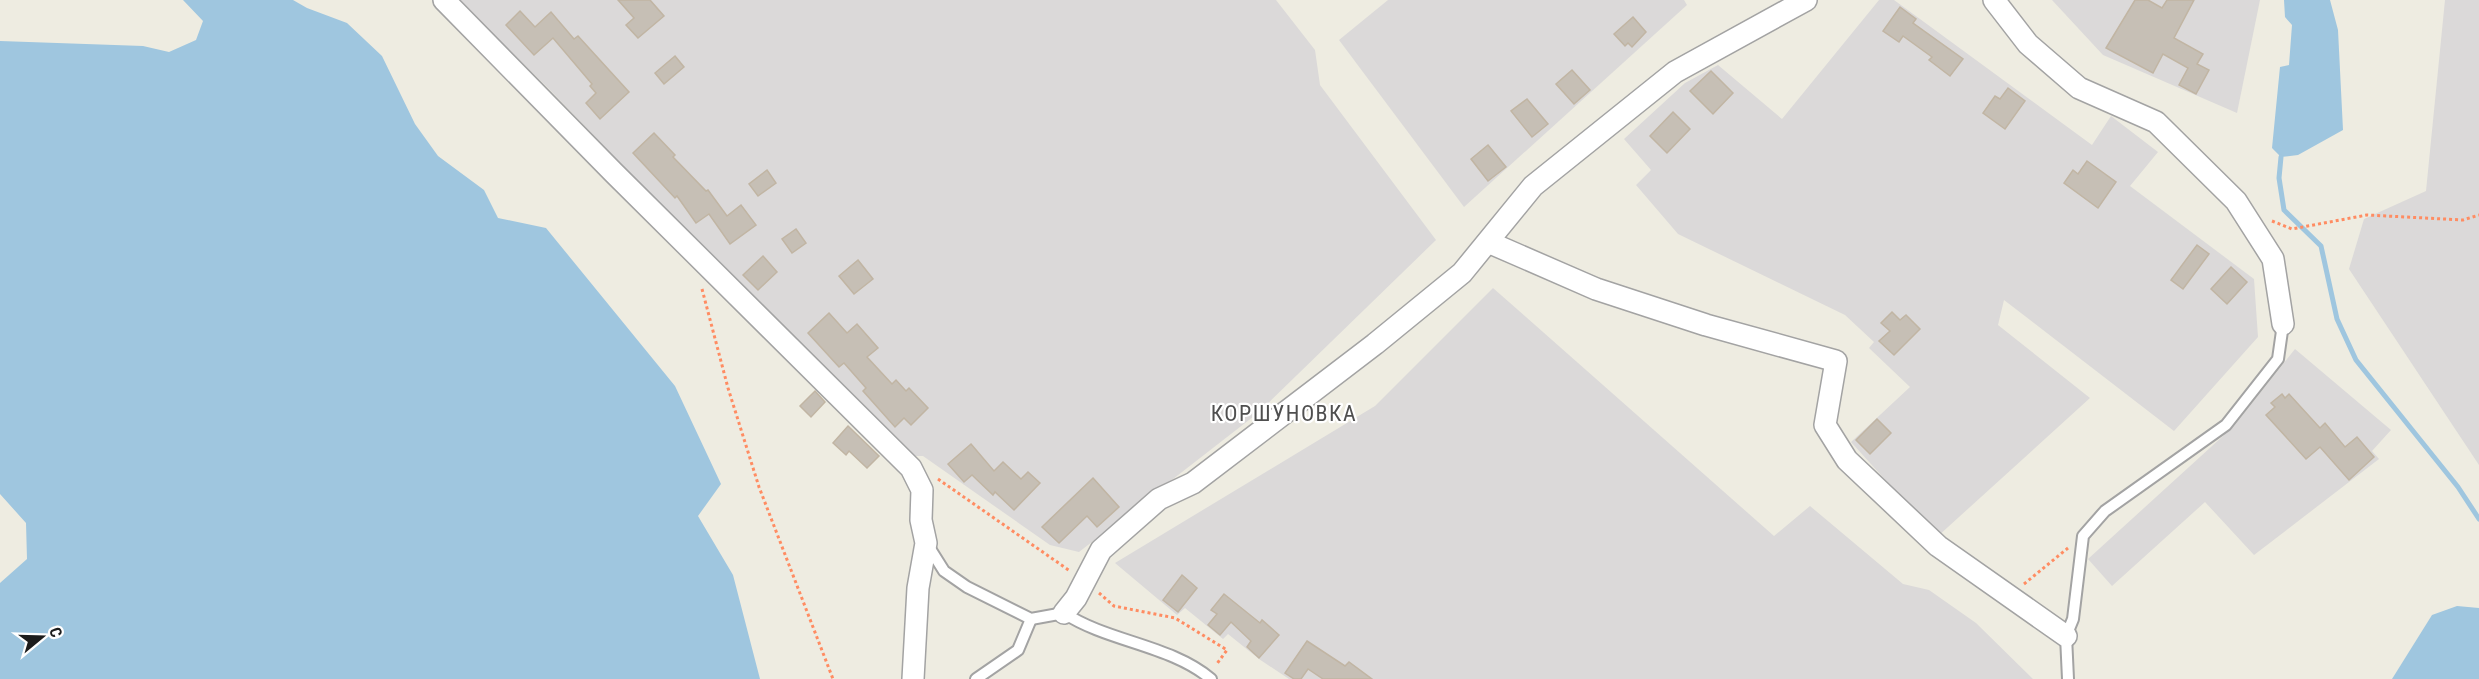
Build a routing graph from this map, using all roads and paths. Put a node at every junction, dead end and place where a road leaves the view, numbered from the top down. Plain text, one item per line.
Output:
1 (444, 0) edge
2 (1806, 0) edge
3 (1994, 0) edge
4 (2479, 215) edge
5 (2270, 220) dead end
6 (1488, 242) junction
7 (701, 285) dead end
8 (2283, 324) joint
9 (2083, 536) junction
10 (926, 543) junction
11 (2006, 594) junction
12 (1064, 613) junction
13 (1031, 619) junction
14 (2066, 636) junction
15 (833, 679) edge
16 (913, 679) edge
17 (976, 679) edge
18 (1211, 679) edge
19 (2068, 679) edge

1 - 10 street
2 - 6 street
3 - 8 street
4 - 5 path
6 - 11 street
6 - 12 street
7 - 15 path
8 - 9 lane
9 - 11 path
9 - 14 lane
10 - 13 lane
10 - 16 street
11 - 14 street
12 - 13 lane
12 - 18 lane
13 - 17 lane
14 - 19 lane

